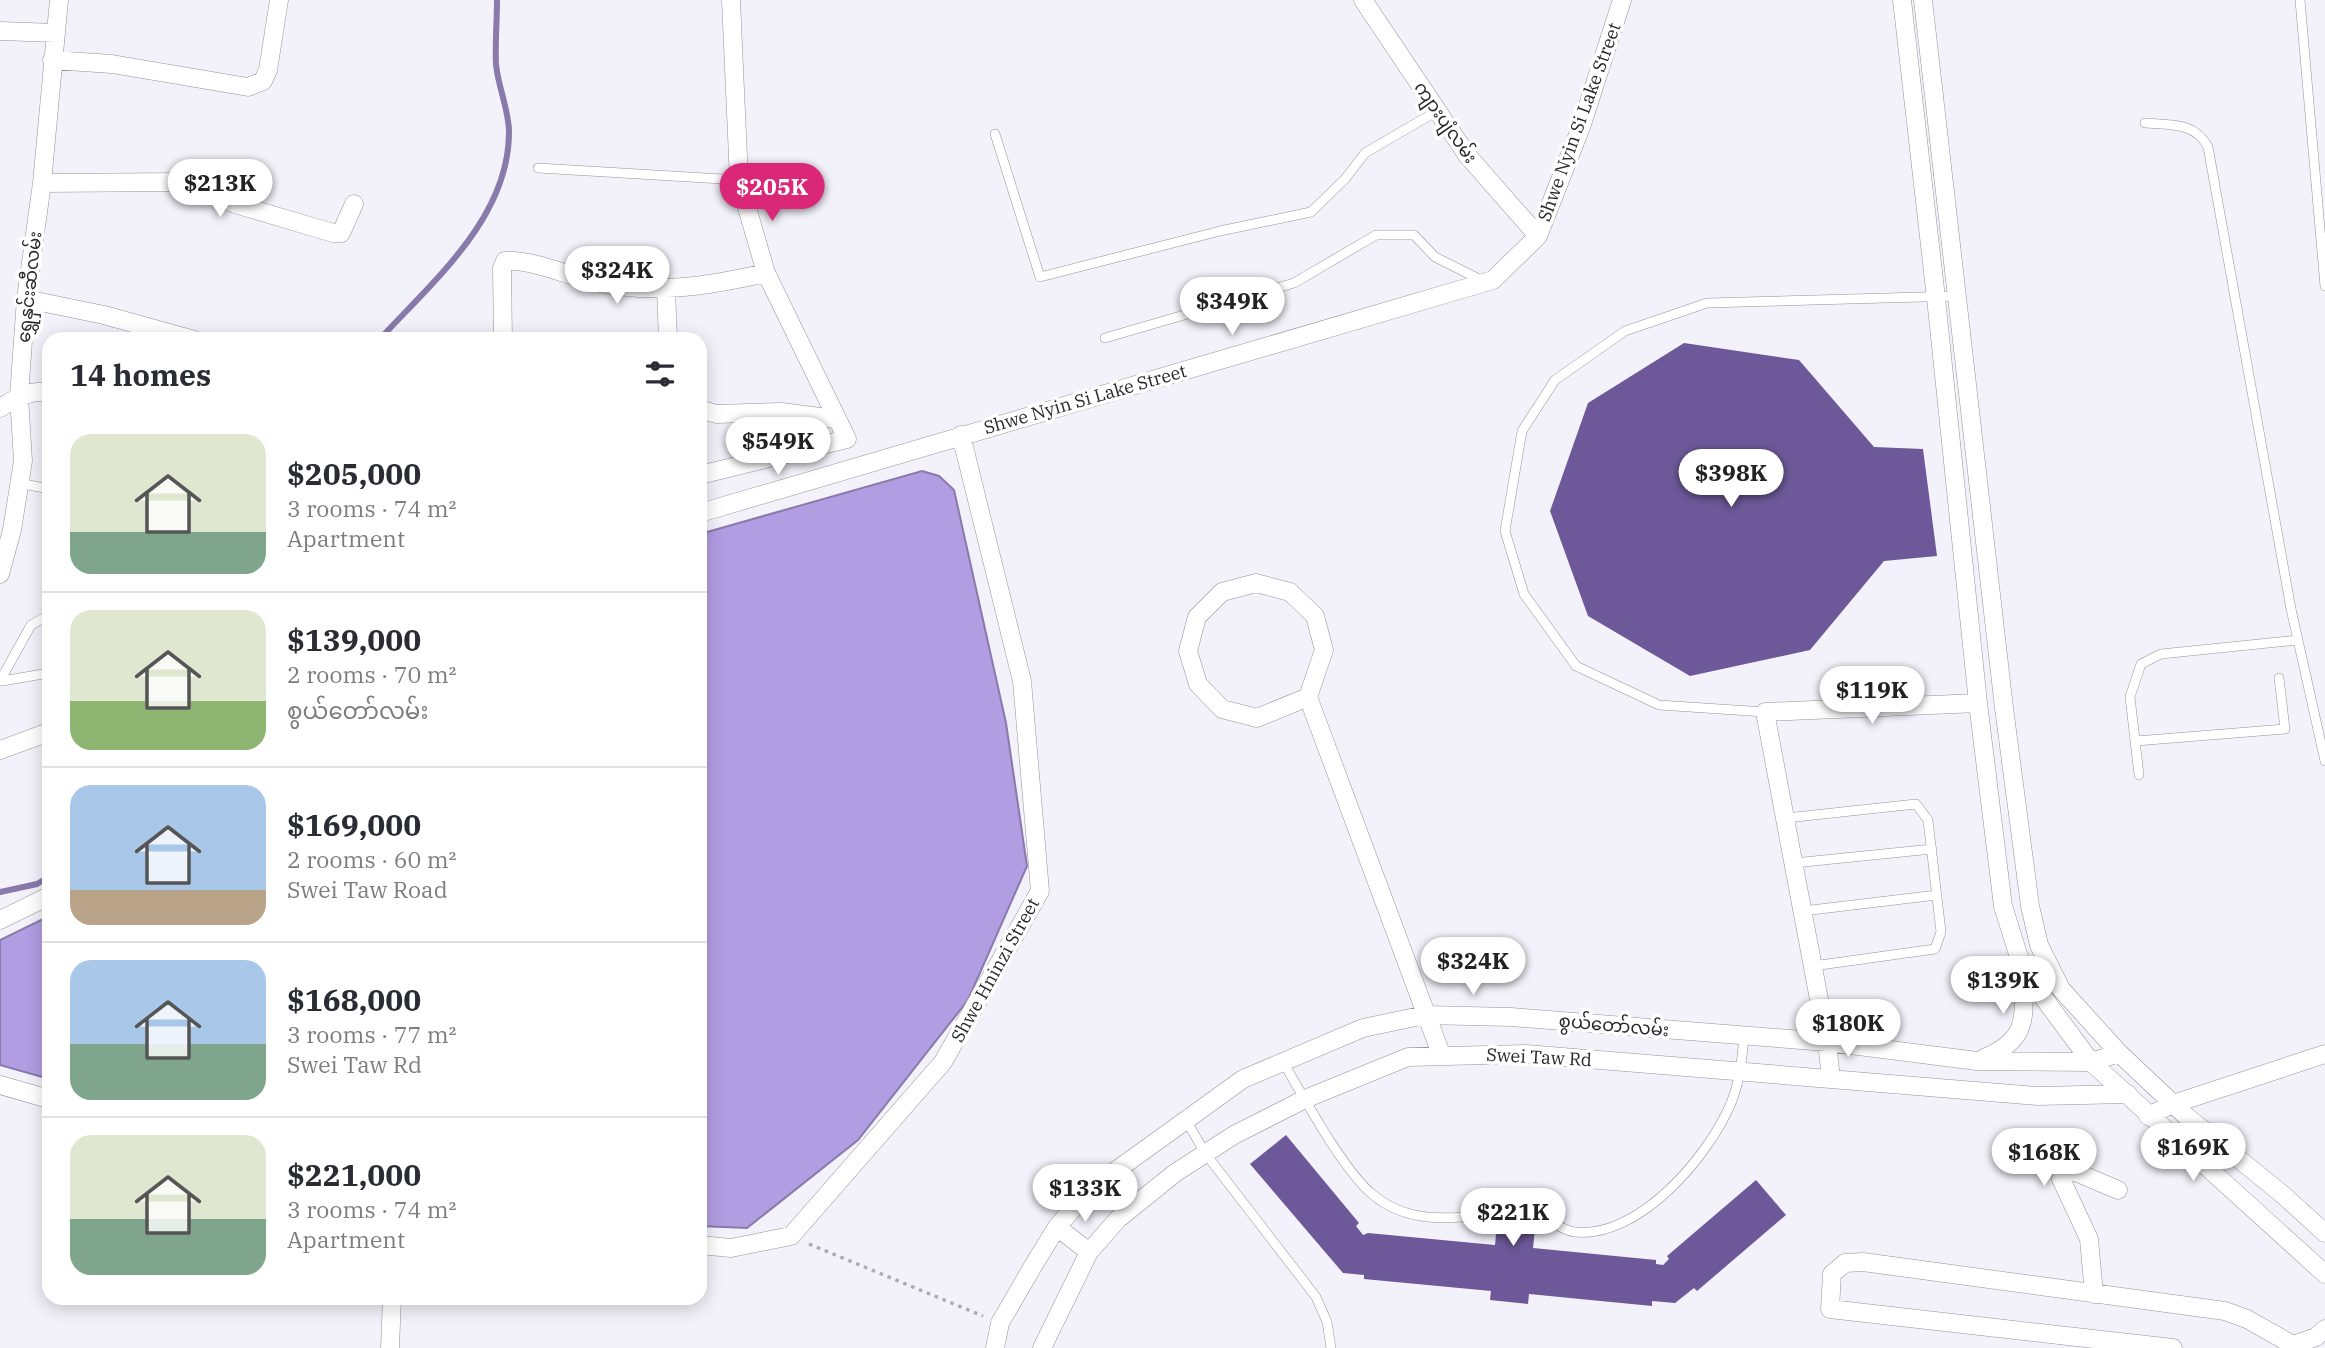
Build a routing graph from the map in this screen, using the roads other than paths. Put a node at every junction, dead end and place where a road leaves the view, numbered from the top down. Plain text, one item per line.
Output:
1 (59, 0) edge
2 (279, 0) edge
3 (731, 0) edge
4 (1363, 0) edge
5 (1622, 0) edge
6 (1902, 0) edge
7 (1923, 0) edge
8 (2300, 0) edge
9 (0, 32) edge
10 (56, 33) junction
11 (52, 60) junction
12 (1437, 111) junction
13 (2145, 123) dead end
14 (995, 134) dead end
15 (538, 167) dead end
16 (739, 180) junction
17 (42, 183) junction
18 (354, 204) dead end
19 (1538, 236) junction
20 (766, 273) junction
21 (1484, 282) junction
22 (2325, 286) edge
23 (666, 289) junction
24 (1956, 296) junction
25 (1936, 298) junction
26 (26, 299) junction
27 (165, 332) edge
28 (503, 332) edge
29 (668, 332) edge
30 (1105, 338) dead end
31 (42, 391) edge
32 (19, 396) junction
33 (0, 408) edge
34 (707, 411) edge
35 (835, 419) junction
36 (961, 435) junction
37 (707, 473) edge
38 (19, 484) junction
39 (42, 488) edge
40 (707, 511) edge
41 (0, 574) edge
42 (42, 619) edge
43 (2298, 640) junction
44 (42, 674) edge
45 (2279, 678) dead end
46 (1, 681) edge
47 (1308, 697) junction
48 (1978, 703) junction
49 (1765, 712) junction
50 (42, 735) edge
51 (2136, 741) junction
52 (0, 750) edge
53 (2325, 761) edge
54 (2139, 775) dead end
55 (1786, 818) junction
56 (1932, 849) junction
57 (1794, 863) junction
58 (1937, 895) junction
59 (42, 900) edge
60 (1803, 911) junction
61 (0, 920) edge
62 (1813, 966) junction
63 (2023, 970) junction
64 (1425, 1015) junction
65 (1744, 1036) junction
66 (1827, 1042) junction
67 (2119, 1053) junction
68 (1441, 1054) junction
69 (2325, 1054) edge
70 (1977, 1061) junction
71 (1283, 1062) junction
72 (2091, 1062) junction
73 (1741, 1073) junction
74 (1831, 1079) junction
75 (0, 1085) edge
76 (2152, 1087) junction
77 (2124, 1095) junction
78 (42, 1097) edge
79 (1305, 1100) junction
80 (2173, 1104) junction
81 (2148, 1116) junction
82 (1186, 1120) junction
83 (1205, 1153) junction
84 (2118, 1190) dead end
85 (1057, 1227) junction
86 (2325, 1233) edge
87 (707, 1246) edge
88 (1089, 1252) junction
89 (2325, 1274) edge
90 (2094, 1294) junction
91 (392, 1305) edge
92 (2325, 1329) edge
93 (390, 1348) edge
94 (995, 1348) edge
95 (1042, 1348) edge
96 (1331, 1348) edge
97 (2173, 1348) edge

1 - 10 street, ရွှေနှင်းဆီလမ်း
2 - 11 street
3 - 16 street
4 - 12 street, ကျားပျံလမ်း
5 - 19 street, Shwe Nyin Si Lake Street
6 - 25 street
7 - 24 street
8 - 22 lane
9 - 10 street
10 - 11 street, ရွှေနှင်းဆီလမ်း
11 - 17 street, ရွှေနှင်းဆီလမ်း
12 - 14 lane
12 - 19 street, ကျားပျံလမ်း
13 - 43 lane
15 - 16 lane
16 - 20 street
17 - 18 street
17 - 26 street, ရွှေနှင်းဆီလမ်း
19 - 21 street, Shwe Nyin Si Lake Street
20 - 23 street
20 - 35 street
21 - 30 lane
21 - 36 street, Shwe Nyin Si Lake Street
23 - 28 street
23 - 29 street
24 - 25 lane
24 - 67 street
25 - 48 street
25 - 49 lane
26 - 27 street
26 - 32 street, ရွှေနှင်းဆီလမ်း
31 - 32 street
32 - 33 street
32 - 38 street, ရွှေနှင်းဆီလမ်း
34 - 35 street
35 - 37 street
36 - 40 street, Shwe Nyin Si Lake Street
36 - 87 street, Shwe Hninzi Street
38 - 39 lane
38 - 41 street, ရွှေနှင်းဆီလမ်း
42 - 46 lane
43 - 51 lane
43 - 53 lane
44 - 46 lane
45 - 51 lane
47 - 47 street
47 - 64 street
48 - 49 street
48 - 63 street
49 - 55 street
50 - 52 street
51 - 54 lane
55 - 56 lane
55 - 57 street
56 - 57 lane
56 - 58 lane
57 - 60 street
58 - 60 lane
58 - 62 lane
59 - 61 street
60 - 62 street
62 - 66 street
63 - 70 street
63 - 72 street
64 - 65 street, စွယ်တော်လမ်း
64 - 68 street
64 - 71 street, စွယ်တော်လမ်း
65 - 66 street, စွယ်တော်လမ်း
65 - 73 lane
66 - 70 street, စွယ်တော်လမ်း
66 - 74 street
67 - 72 street, စွယ်တော်လမ်း
67 - 76 street
68 - 73 street, Swei Taw Rd
68 - 79 street, Swei Taw Rd
69 - 80 street
70 - 72 street, စွယ်တော်လမ်း
71 - 79 lane
71 - 82 street, စွယ်တော်လမ်း
72 - 77 street
73 - 74 street, Swei Taw Rd
73 - 79 lane
74 - 77 street, Swei Taw Rd
75 - 78 street
76 - 77 street, Swei Taw Rd
76 - 80 street
77 - 81 street
79 - 83 street, Swei Taw Rd
80 - 81 street
80 - 86 street
81 - 89 street
82 - 83 lane
82 - 85 street, စွယ်တော်လမ်း
83 - 88 street, Swei Taw Rd
83 - 96 lane
84 - 90 street
85 - 88 street
85 - 94 street, စွယ်တော်လမ်း
88 - 95 street, Swei Taw Rd
90 - 92 street
90 - 97 street
91 - 93 street

